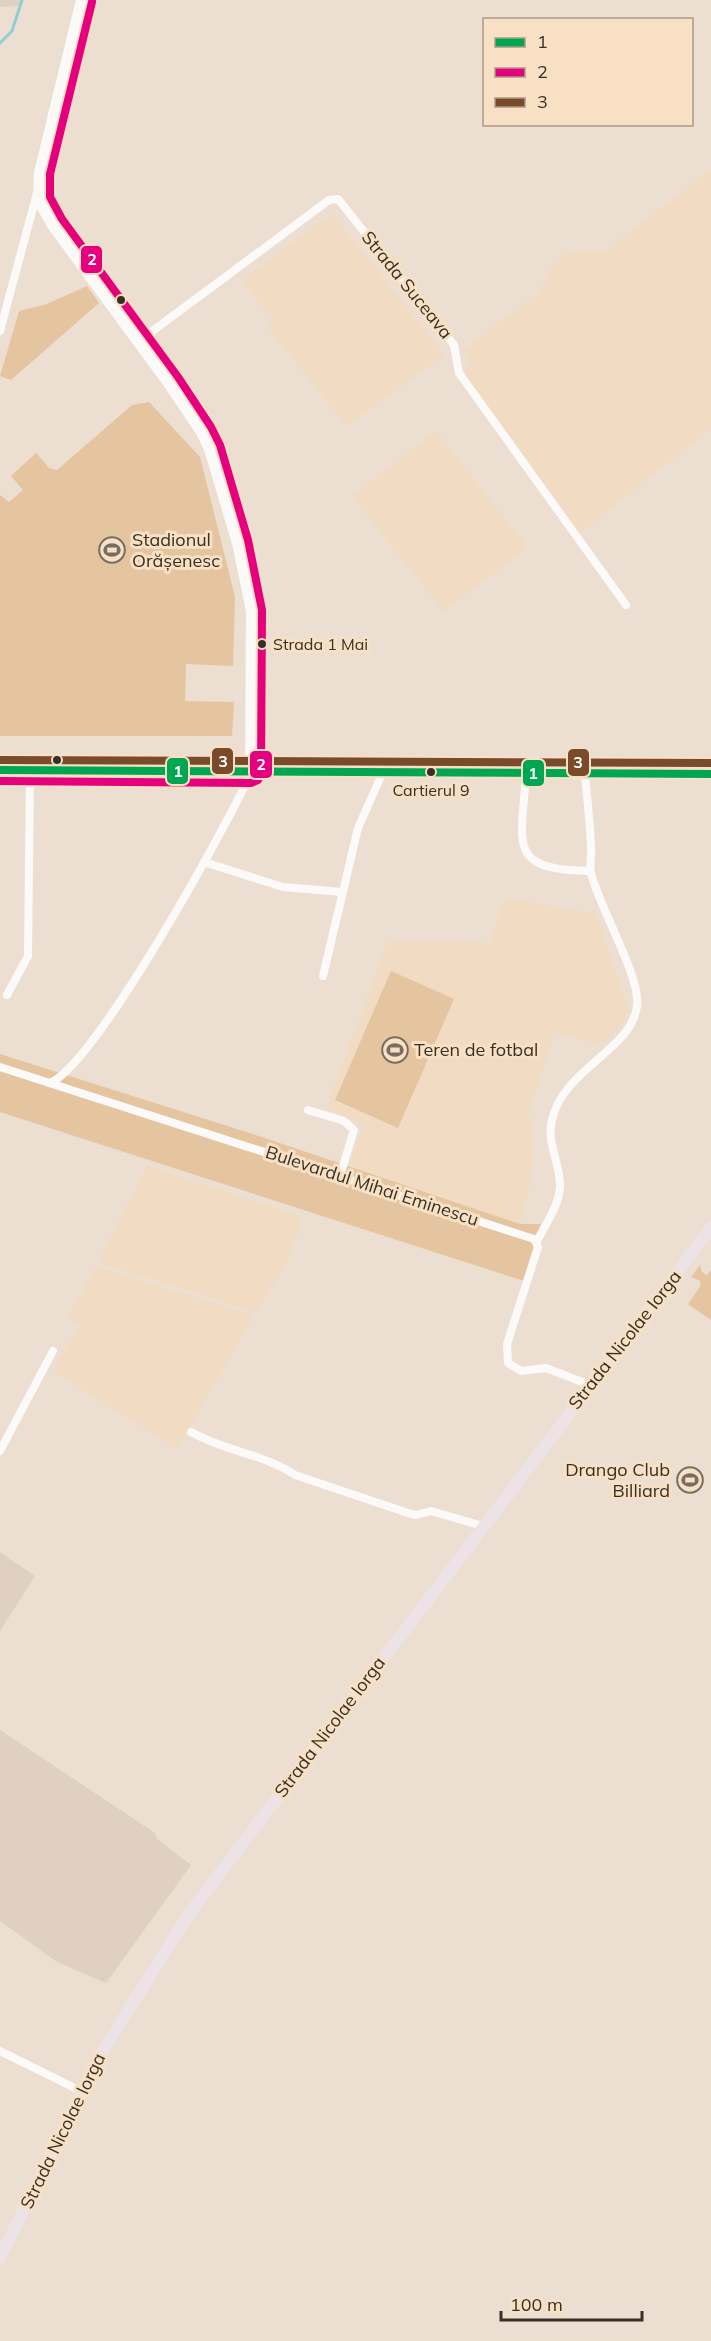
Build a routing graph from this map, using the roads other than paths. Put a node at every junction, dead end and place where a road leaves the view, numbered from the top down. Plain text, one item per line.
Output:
1 (82, 0) edge
2 (38, 192) junction
3 (0, 330) edge
4 (139, 341) junction
5 (626, 605) dead end
6 (0, 770) edge
7 (30, 771) junction
8 (251, 773) junction
9 (382, 774) junction
10 (526, 774) junction
11 (585, 774) junction
12 (711, 774) edge
13 (204, 862) junction
14 (590, 871) junction
15 (342, 892) junction
16 (323, 976) dead end
17 (7, 995) dead end
18 (0, 1067) edge
19 (50, 1083) junction
20 (308, 1110) dead end
21 (340, 1176) junction
22 (711, 1228) edge
23 (537, 1241) junction
24 (53, 1351) dead end
25 (590, 1386) junction
26 (191, 1432) dead end
27 (0, 1451) edge
28 (483, 1526) junction
29 (0, 2051) edge
30 (81, 2091) junction
31 (0, 2258) edge

1 - 2 main road
2 - 3 street
2 - 4 main road
4 - 5 street, Strada Suceava
4 - 8 main road
6 - 7 main road
7 - 8 main road
7 - 17 street
8 - 9 main road
8 - 13 street
9 - 10 main road
9 - 15 street
10 - 11 main road
10 - 14 street
11 - 12 main road
11 - 14 street
13 - 15 street
13 - 19 street
14 - 23 street
15 - 16 street
18 - 19 street, Bulevardul Mihai Eminescu
19 - 21 street, Bulevardul Mihai Eminescu
20 - 21 street
21 - 23 street, Bulevardul Mihai Eminescu
22 - 25 main road, Strada Nicolae Iorga
23 - 25 street
24 - 27 street
25 - 28 main road, Strada Nicolae Iorga
26 - 28 street
28 - 30 main road, Strada Nicolae Iorga
29 - 30 street
30 - 31 main road, Strada Nicolae Iorga

